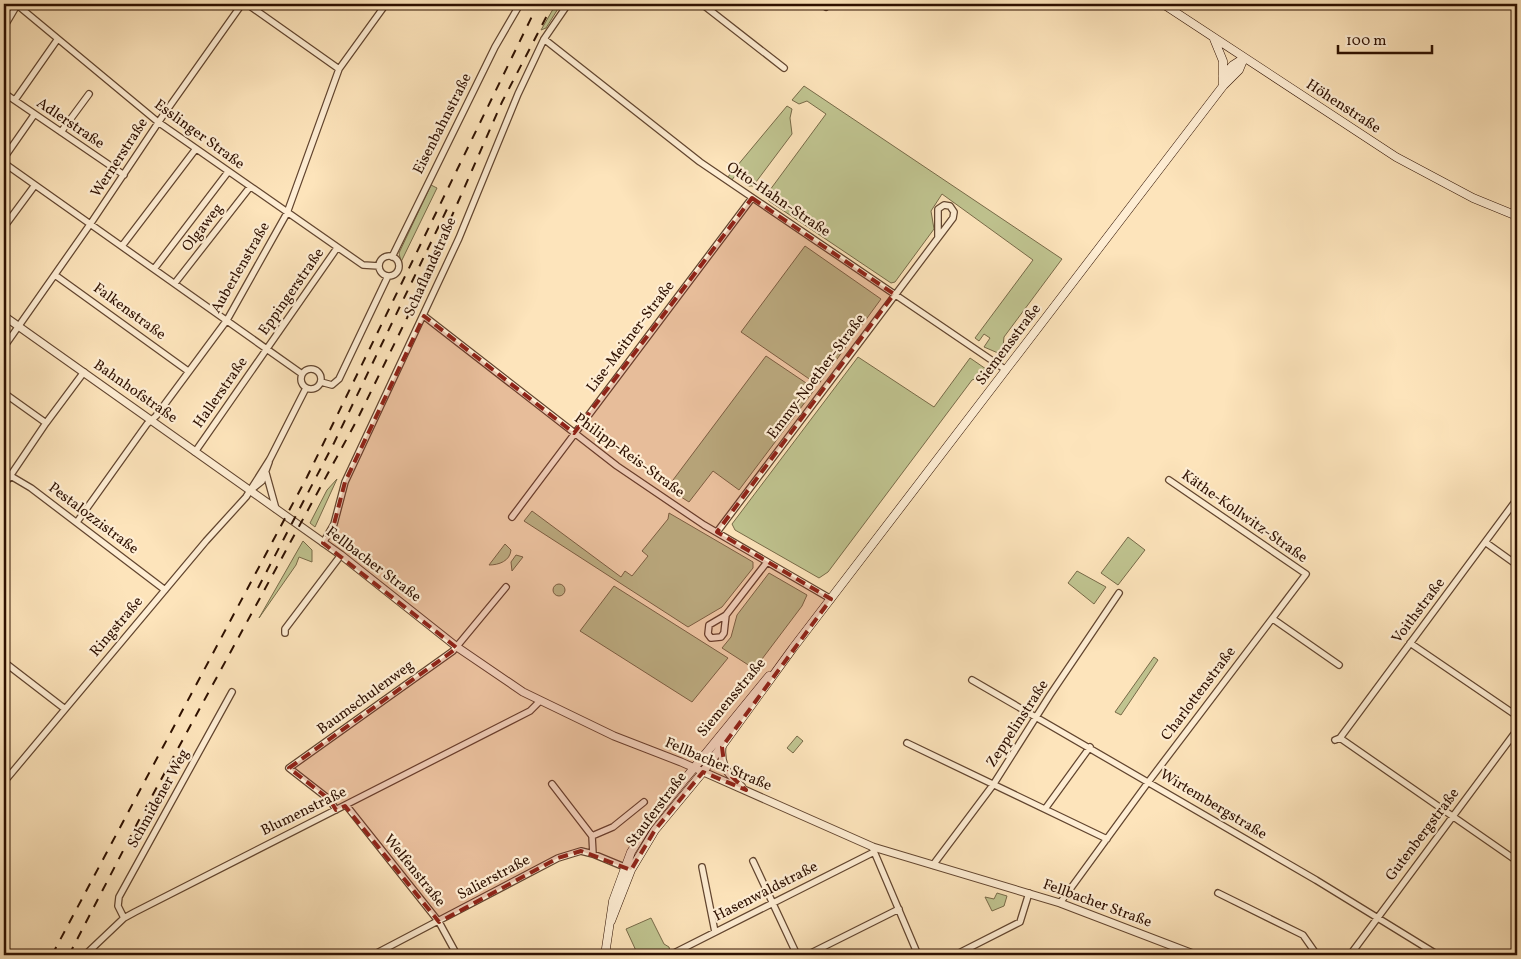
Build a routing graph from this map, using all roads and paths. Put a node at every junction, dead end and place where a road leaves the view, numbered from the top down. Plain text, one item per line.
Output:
1 (17, 4) edge
2 (242, 4) edge
3 (247, 4) edge
4 (386, 4) edge
5 (520, 4) edge
6 (568, 4) edge
7 (702, 4) edge
8 (1163, 4) edge
9 (4, 27) edge
10 (1213, 38) junction
11 (544, 39) junction
12 (57, 40) junction
13 (1244, 58) junction
14 (784, 68) dead end
15 (339, 69) junction
16 (1223, 76) junction
17 (1223, 86) junction
18 (4, 93) edge
19 (89, 94) dead end
20 (14, 100) junction
21 (34, 115) junction
22 (158, 122) junction
23 (61, 132) junction
24 (195, 150) junction
25 (4, 158) edge
26 (4, 163) edge
27 (228, 172) junction
28 (124, 175) junction
29 (35, 185) junction
30 (250, 187) junction
31 (752, 198) junction
32 (287, 213) junction
33 (1517, 216) edge
34 (91, 223) junction
35 (4, 227) edge
36 (938, 237) junction
37 (122, 246) junction
38 (337, 248) junction
39 (392, 256) junction
40 (379, 266) junction
41 (154, 269) junction
42 (55, 275) junction
43 (388, 276) junction
44 (175, 283) junction
45 (894, 294) junction
46 (4, 316) edge
47 (424, 316) junction
48 (227, 320) junction
49 (18, 326) junction
50 (4, 347) edge
51 (266, 349) junction
52 (1006, 370) junction
53 (188, 371) junction
54 (84, 372) junction
55 (302, 374) junction
56 (321, 382) junction
57 (306, 388) junction
58 (4, 393) edge
59 (152, 420) junction
60 (46, 423) junction
61 (574, 433) junction
62 (195, 452) junction
63 (270, 459) junction
64 (4, 472) edge
65 (266, 472) junction
66 (10, 476) junction
67 (1169, 480) dead end
68 (4, 485) edge
69 (251, 490) junction
70 (1517, 499) edge
71 (276, 509) junction
72 (512, 517) dead end
73 (76, 522) junction
74 (717, 532) junction
75 (1485, 542) junction
76 (323, 543) junction
77 (341, 555) junction
78 (767, 562) junction
79 (1517, 565) edge
80 (1306, 574) joint
81 (506, 587) dead end
82 (165, 590) junction
83 (1119, 593) dead end
84 (831, 599) junction
85 (726, 615) dead end
86 (1273, 619) junction
87 (286, 634) dead end
88 (1410, 643) junction
89 (456, 647) junction
90 (793, 648) junction
91 (4, 662) edge
92 (1339, 665) dead end
93 (972, 680) dead end
94 (232, 692) dead end
95 (540, 701) junction
96 (65, 709) junction
97 (1517, 716) edge
98 (1036, 718) junction
99 (1517, 730) edge
100 (907, 743) dead end
101 (722, 747) junction
102 (1090, 748) junction
103 (693, 768) junction
104 (703, 772) junction
105 (1148, 781) junction
106 (4, 782) edge
107 (552, 784) dead end
108 (993, 785) junction
109 (746, 790) junction
110 (644, 802) dead end
111 (346, 805) junction
112 (1046, 809) junction
113 (336, 810) junction
114 (1452, 817) junction
115 (592, 836) junction
116 (1107, 839) junction
117 (873, 849) junction
118 (594, 854) junction
119 (752, 861) dead end
120 (1517, 861) edge
121 (933, 865) junction
122 (702, 867) dead end
123 (628, 869) junction
124 (1218, 893) dead end
125 (1029, 894) junction
126 (773, 903) junction
127 (1060, 903) junction
128 (899, 909) junction
129 (1378, 917) junction
130 (124, 918) junction
131 (439, 922) junction
132 (714, 932) junction
133 (1182, 953) edge
134 (85, 955) edge
135 (373, 955) edge
136 (457, 955) edge
137 (606, 955) edge
138 (670, 955) edge
139 (797, 955) edge
140 (807, 955) edge
141 (918, 955) edge
142 (955, 955) edge
143 (1196, 955) edge
144 (1317, 955) edge
145 (1350, 955) edge
146 (1438, 955) edge

1 - 9 street
1 - 12 street, Esslinger Straße
2 - 22 street, Wernerstraße
3 - 15 street
4 - 15 street, Auberlenstraße
5 - 39 street, Eisenbahnstraße
6 - 11 street, Schaflandstraße
7 - 14 street
8 - 10 main road, Höhenstraße
10 - 13 main road, Höhenstraße
10 - 16 main road
11 - 31 street, Otto-Hahn-Straße
11 - 47 street, Schaflandstraße
12 - 20 street
12 - 22 street, Esslinger Straße
13 - 16 main road
13 - 17 main road, Siemensstraße
13 - 33 main road, Höhenstraße
15 - 32 street, Auberlenstraße
16 - 17 main road
17 - 52 main road, Siemensstraße
18 - 20 street, Adlerstraße
19 - 23 street
20 - 21 street, Adlerstraße
21 - 23 street, Adlerstraße
21 - 25 street
22 - 24 street, Esslinger Straße
22 - 28 street, Wernerstraße
23 - 28 street, Adlerstraße
24 - 27 street, Esslinger Straße
24 - 37 street
26 - 29 street
27 - 30 street, Esslinger Straße
27 - 41 street
28 - 34 street, Wernerstraße
29 - 34 street
29 - 35 street
30 - 32 street, Esslinger Straße
30 - 44 street, Olgaweg
31 - 45 street, Otto-Hahn-Straße
31 - 61 street, Lise-Meitner-Straße
32 - 38 street, Esslinger Straße
32 - 48 street, Auberlenstraße
34 - 37 street
34 - 42 street, Wernerstraße
36 - 36 street, Emmy-Noether-Straße
36 - 45 street, Emmy-Noether-Straße
37 - 41 street
38 - 40 street, Esslinger Straße
38 - 51 street, Eppingerstraße
39 - 40 street, Eisenbahnstraße
39 - 43 street, Eisenbahnstraße
40 - 43 street
41 - 44 street
42 - 49 street, Wernerstraße
42 - 53 street, Falkenstraße
43 - 56 street, Eisenbahnstraße
44 - 48 street
45 - 52 street, Otto-Hahn-Straße
45 - 74 street, Emmy-Noether-Straße
46 - 49 street, Bahnhofstraße
47 - 61 street, Philipp-Reis-Straße
47 - 76 street, Schaflandstraße
48 - 51 street
48 - 53 street, Auberlenstraße
49 - 50 street, Wernerstraße
49 - 54 street, Bahnhofstraße
51 - 55 street
51 - 62 street, Hallerstraße
52 - 84 main road, Siemensstraße
53 - 59 street, Auberlenstraße
54 - 59 street, Bahnhofstraße
54 - 60 street
55 - 56 street
55 - 57 street
56 - 57 street, Eisenbahnstraße
57 - 63 street
58 - 60 street
59 - 62 street, Bahnhofstraße
59 - 73 street, Auberlenstraße
60 - 66 street
61 - 72 street, Lise-Meitner-Straße
61 - 74 street, Philipp-Reis-Straße
62 - 69 street, Bahnhofstraße
63 - 65 street
63 - 69 street
64 - 66 street, Pestalozzistraße
65 - 69 street
65 - 71 street
66 - 68 street
66 - 73 street, Pestalozzistraße
67 - 80 street, Käthe-Kollwitz-Straße
69 - 71 street, Fellbacher Straße
69 - 82 street, Ringstraße
70 - 75 street, Voithstraße
71 - 76 street, Fellbacher Straße
73 - 82 street, Pestalozzistraße
74 - 78 street, Philipp-Reis-Straße
75 - 79 street
75 - 88 street, Voithstraße
76 - 77 street, Fellbacher Straße
77 - 87 street
77 - 89 street, Fellbacher Straße
78 - 84 street, Philipp-Reis-Straße
78 - 85 street
80 - 86 street, Charlottenstraße
81 - 89 street, Baumschulenweg
82 - 96 street, Ringstraße
83 - 98 street, Zeppelinstraße
84 - 90 main road, Siemensstraße
86 - 92 street
86 - 105 street, Charlottenstraße
88 - 97 street
88 - 114 street, Voithstraße
89 - 95 street, Fellbacher Straße
89 - 113 street, Baumschulenweg
90 - 101 main road, Siemensstraße
90 - 103 main road, Siemensstraße
91 - 96 street
93 - 98 street, Wirtembergstraße
94 - 130 street, Schmidener Weg
95 - 103 street, Fellbacher Straße
95 - 111 street, Blumenstraße
96 - 106 street, Ringstraße
98 - 102 street, Wirtembergstraße
98 - 108 street, Zeppelinstraße
99 - 114 street, Gutenbergstraße
100 - 108 street
101 - 104 main road, Siemensstraße
101 - 109 street
102 - 105 street, Wirtembergstraße
102 - 112 street
103 - 104 street, Fellbacher Straße
103 - 123 main road, Stauferstraße
104 - 109 street, Fellbacher Straße
104 - 123 main road, Stauferstraße
105 - 116 street, Charlottenstraße
105 - 129 street, Wirtembergstraße
107 - 115 street
108 - 112 street
108 - 121 street, Zeppelinstraße
109 - 117 street, Fellbacher Straße
110 - 115 street
111 - 113 street, Blumenstraße
111 - 131 street, Welfenstraße
112 - 116 street
113 - 130 street, Blumenstraße
114 - 120 street
114 - 129 street, Gutenbergstraße
115 - 118 street
116 - 127 street, Charlottenstraße
117 - 121 street, Fellbacher Straße
117 - 126 street, Hasenwaldstraße
117 - 128 street
118 - 123 street, Salierstraße
118 - 131 street, Salierstraße
119 - 126 street
121 - 125 street, Fellbacher Straße
122 - 132 street
123 - 137 main road, Stauferstraße
124 - 144 street
125 - 127 street, Fellbacher Straße
125 - 142 street
126 - 132 street, Hasenwaldstraße
126 - 139 street
127 - 133 street, Fellbacher Straße
128 - 140 street
128 - 141 street
129 - 145 street, Gutenbergstraße
129 - 146 street, Wirtembergstraße
130 - 134 street, Blumenstraße
131 - 135 street, Salierstraße
131 - 136 street, Welfenstraße
132 - 138 street, Hasenwaldstraße
133 - 143 street, Fellbacher Straße

